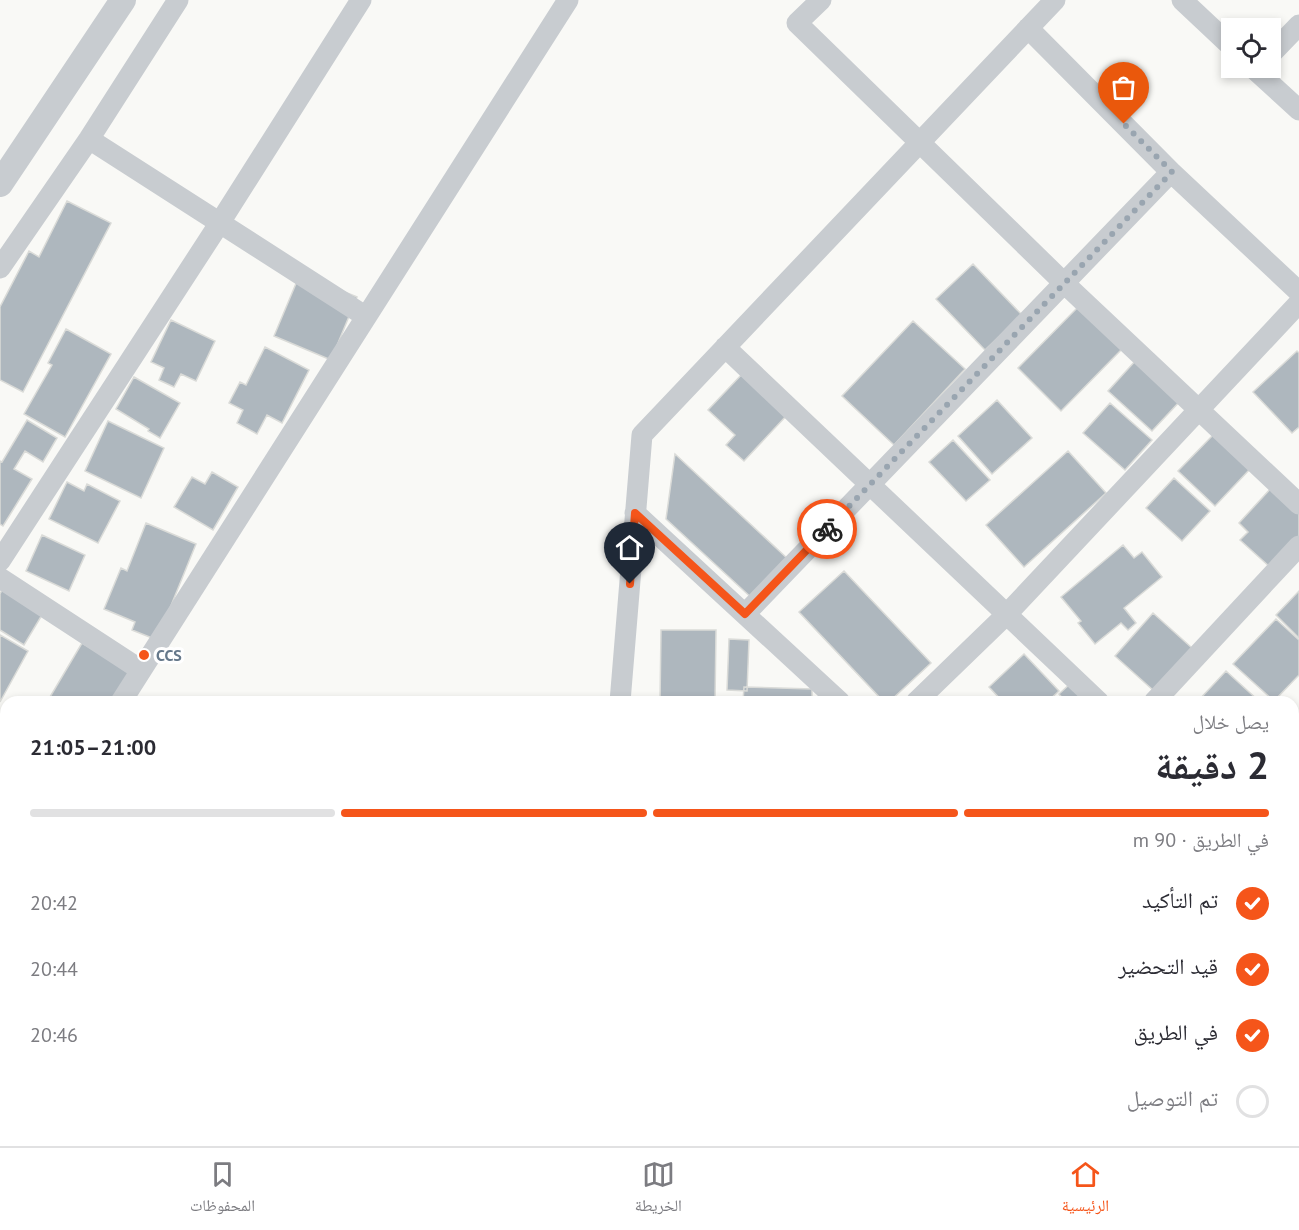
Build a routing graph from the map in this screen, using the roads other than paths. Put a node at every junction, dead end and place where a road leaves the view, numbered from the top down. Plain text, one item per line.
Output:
1 (123, 0) edge
2 (177, 0) edge
3 (361, 0) edge
4 (568, 0) edge
5 (821, 0) edge
6 (1055, 0) edge
7 (1182, 0) edge
8 (1299, 25) edge
9 (1028, 28) junction
10 (1221, 37) edge
11 (1281, 43) edge
12 (1271, 78) edge
13 (1299, 110) edge
14 (89, 139) junction
15 (919, 143) junction
16 (1172, 172) junction
17 (0, 184) edge
18 (219, 224) junction
19 (0, 267) edge
20 (1064, 283) junction
21 (1299, 291) edge
22 (1299, 303) edge
23 (365, 316) junction
24 (725, 347) junction
25 (1198, 411) junction
26 (871, 484) junction
27 (1299, 504) edge
28 (635, 513) junction
29 (1299, 546) edge
30 (0, 561) edge
31 (0, 578) edge
32 (745, 614) junction
33 (1007, 614) junction
34 (141, 670) junction
35 (125, 696) edge
36 (620, 696) edge
37 (834, 696) edge
38 (922, 696) edge
39 (1093, 696) edge
40 (1160, 696) edge

1 - 17 street
2 - 14 street
3 - 18 street
4 - 23 street
5 - 15 street
6 - 9 street
7 - 10 street
8 - 11 street
9 - 15 street
9 - 16 street
12 - 13 street
14 - 18 street
14 - 19 street
15 - 20 street
15 - 24 street
16 - 20 street
16 - 21 street
18 - 23 street
18 - 30 street
20 - 25 street
20 - 26 street
22 - 25 street
23 - 34 street
24 - 26 street
24 - 28 street
25 - 27 street
25 - 33 street
26 - 32 street
26 - 33 street
28 - 32 street
28 - 36 street
29 - 40 street
31 - 34 street
32 - 37 street
33 - 38 street
33 - 39 street
34 - 35 street

